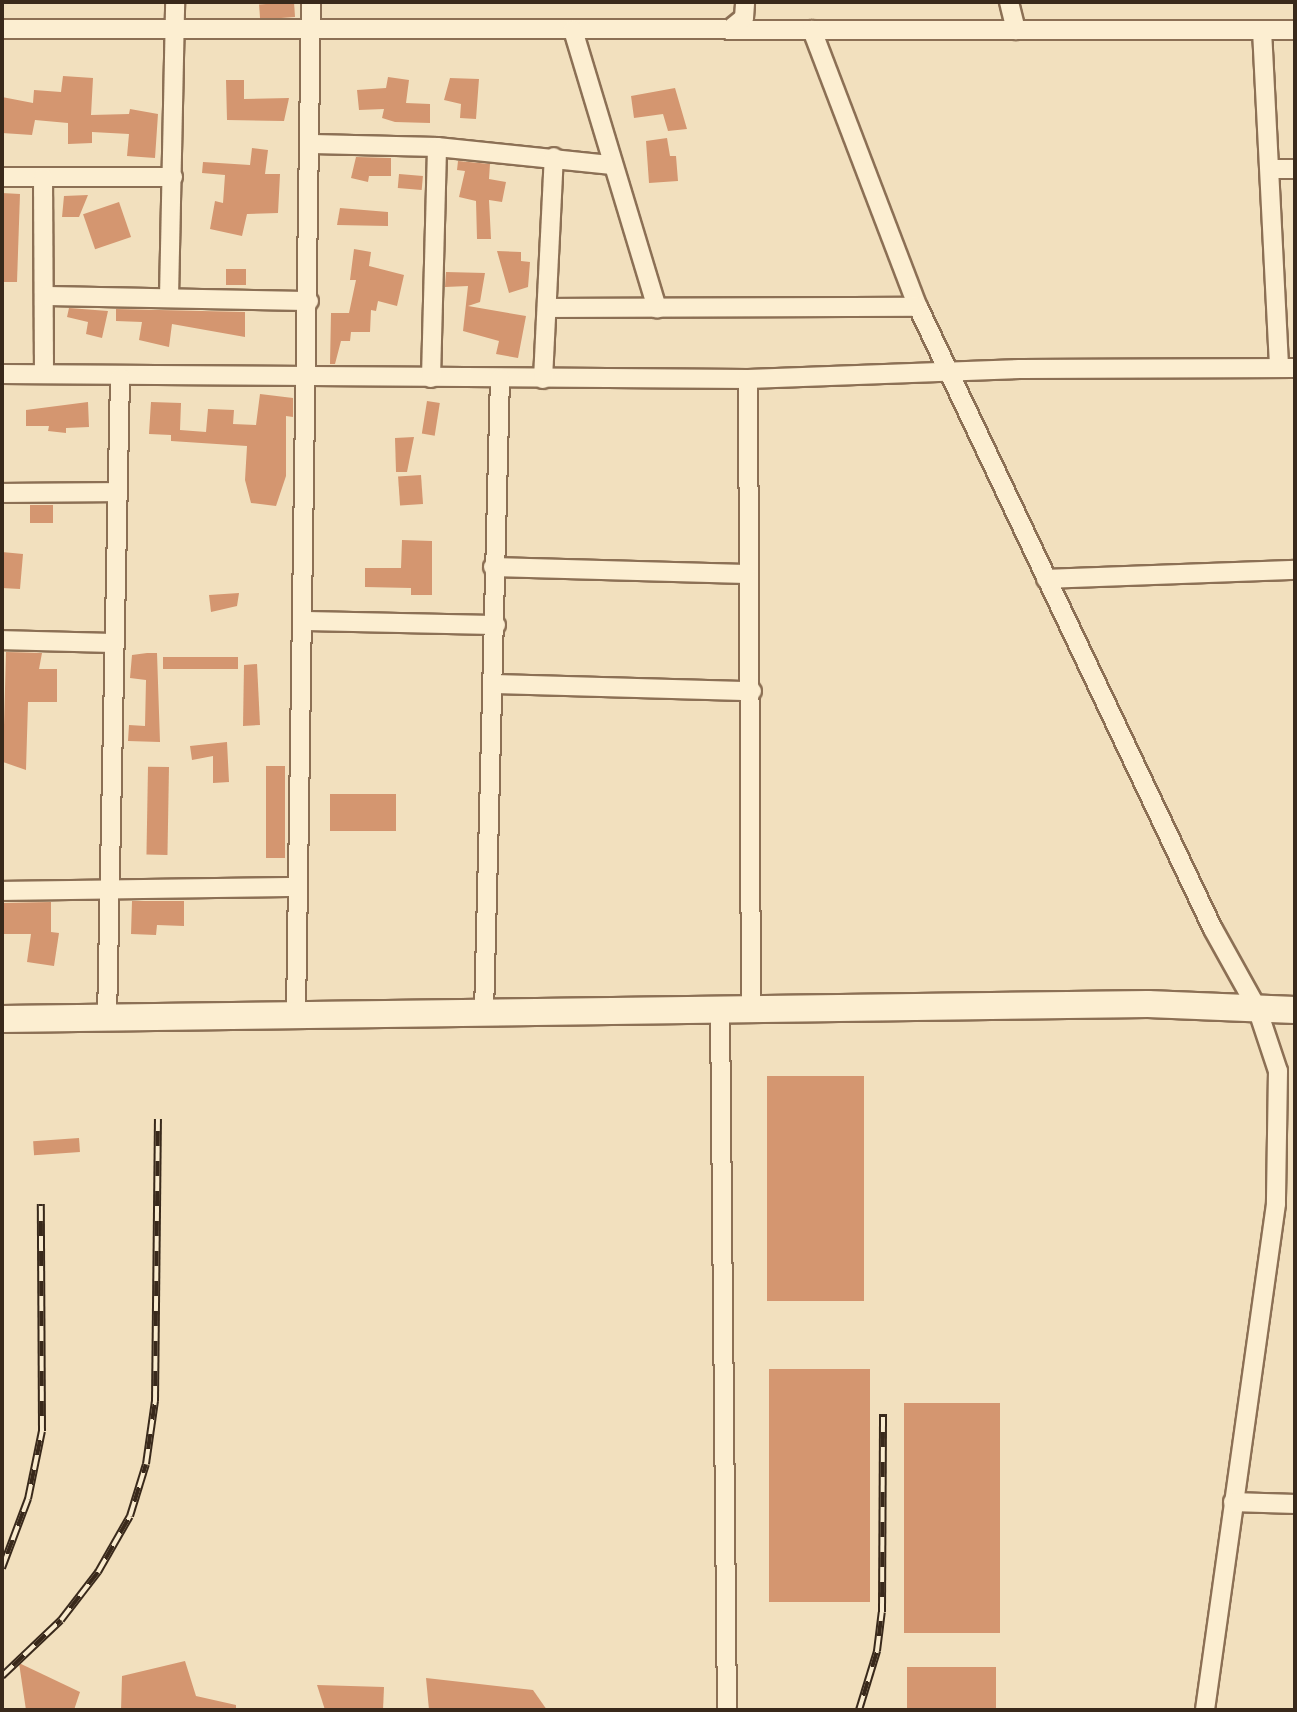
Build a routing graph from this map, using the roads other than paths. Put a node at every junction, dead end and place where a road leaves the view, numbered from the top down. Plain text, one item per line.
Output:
1 (175, 2) edge
2 (311, 2) edge
3 (745, 2) edge
4 (1009, 2) edge
5 (2, 29) edge
6 (175, 30) junction
7 (311, 30) junction
8 (573, 30) junction
9 (729, 30) junction
10 (812, 30) junction
11 (1016, 30) junction
12 (1262, 30) junction
13 (1295, 30) edge
14 (313, 144) junction
15 (437, 147) junction
16 (554, 157) junction
17 (612, 165) junction
18 (1271, 169) junction
19 (1295, 169) edge
20 (2, 177) edge
21 (173, 177) junction
22 (43, 178) junction
23 (44, 296) junction
24 (169, 297) junction
25 (309, 301) junction
26 (918, 307) junction
27 (548, 308) junction
28 (657, 309) junction
29 (1287, 368) edge
30 (952, 371) junction
31 (2, 374) edge
32 (44, 374) junction
33 (120, 377) junction
34 (431, 378) junction
35 (500, 378) junction
36 (308, 379) junction
37 (543, 379) junction
38 (748, 379) junction
39 (118, 492) junction
40 (2, 493) edge
41 (493, 567) junction
42 (1295, 570) edge
43 (746, 574) junction
44 (1046, 579) junction
45 (304, 621) junction
46 (496, 625) junction
47 (2, 640) edge
48 (113, 643) junction
49 (495, 684) junction
50 (752, 691) junction
51 (298, 887) junction
52 (109, 889) junction
53 (2, 891) edge
54 (1257, 1008) junction
55 (751, 1009) junction
56 (1295, 1010) edge
57 (720, 1011) junction
58 (484, 1013) junction
59 (296, 1014) junction
60 (2, 1019) edge
61 (107, 1019) junction
62 (1233, 1502) junction
63 (1295, 1504) edge
64 (727, 1710) edge
65 (1205, 1710) edge

1 - 6 street
2 - 7 street
3 - 9 street
4 - 11 street
5 - 6 street
6 - 7 street
6 - 21 street
7 - 8 street
7 - 14 street
8 - 9 street
8 - 17 street
9 - 10 street
10 - 11 street
10 - 26 street
11 - 12 street
12 - 13 street
12 - 18 street
14 - 15 street
14 - 25 street
15 - 16 street
15 - 34 street
16 - 17 street
16 - 27 street
17 - 28 street
18 - 19 street
18 - 29 street
20 - 22 street
21 - 22 street
21 - 24 street
22 - 23 street
23 - 24 street
23 - 32 street
24 - 25 street
25 - 36 street
26 - 28 street
26 - 30 street
27 - 28 street
27 - 37 street
29 - 30 street
30 - 38 street
30 - 44 street
31 - 32 street
32 - 33 street
33 - 36 street
33 - 39 street
34 - 35 street
34 - 36 street
35 - 37 street
35 - 41 street
36 - 45 street
37 - 38 street
38 - 43 street
39 - 40 street
39 - 48 street
41 - 43 street
41 - 46 street
42 - 44 street
43 - 50 street
44 - 54 street
45 - 46 street
45 - 51 street
46 - 49 street
47 - 48 street
48 - 52 street
49 - 50 street
49 - 58 street
50 - 55 street
51 - 52 street
51 - 59 street
52 - 53 street
52 - 61 street
54 - 55 street
54 - 56 street
54 - 62 street
55 - 57 street
57 - 58 street
57 - 64 street
58 - 59 street
59 - 61 street
60 - 61 street
62 - 63 street
62 - 65 street

